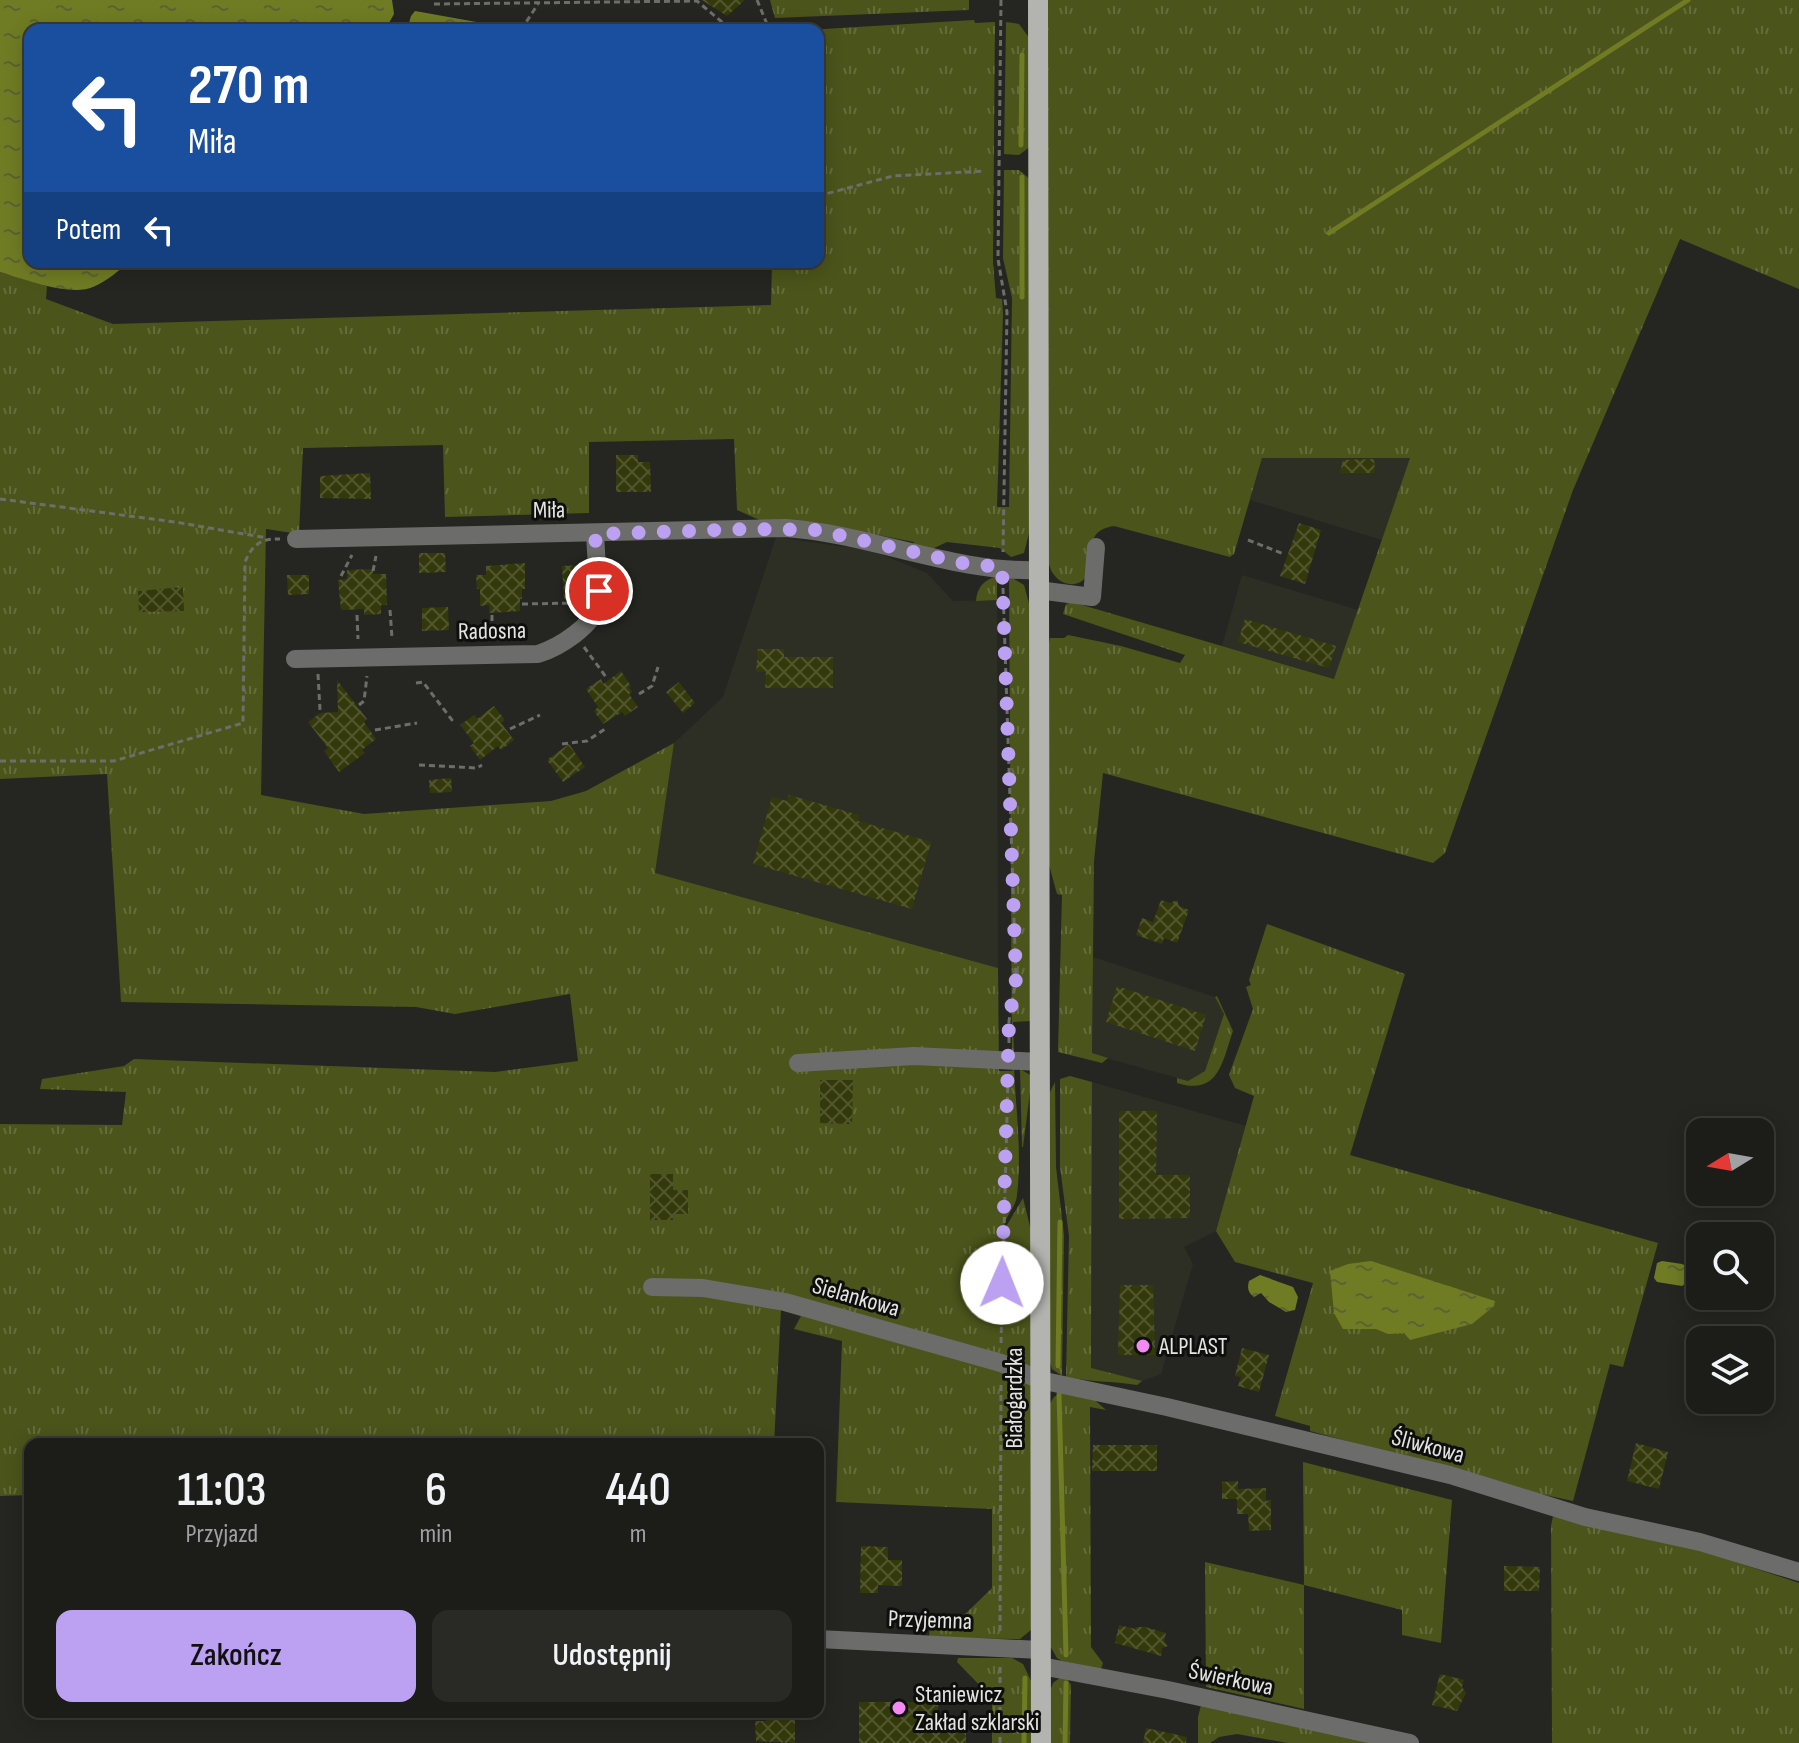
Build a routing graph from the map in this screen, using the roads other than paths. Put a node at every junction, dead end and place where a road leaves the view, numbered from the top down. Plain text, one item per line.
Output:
1 (1038, 0) edge
2 (595, 534) junction
3 (296, 539) road end
4 (1096, 547) dead end
5 (1038, 580) junction
6 (295, 659) dead end
7 (1040, 1062) junction
8 (798, 1063) dead end
9 (652, 1287) dead end
10 (1040, 1380) junction
11 (1799, 1572) edge
12 (824, 1639) edge
13 (1040, 1658) junction
14 (1041, 1743) edge
15 (1410, 1743) edge

1 - 5 main road, Białogardzka
2 - 3 street, Miła
2 - 5 street, Miła
2 - 6 street, Radosna
4 - 5 street, Miła
5 - 7 main road, Białogardzka
7 - 8 street
7 - 10 main road, Białogardzka
9 - 10 street, Sielankowa
10 - 11 street, Śliwkowa
10 - 13 main road, Białogardzka
12 - 13 street, Przyjemna
13 - 14 main road, Białogardzka
13 - 15 street, Świerkowa

